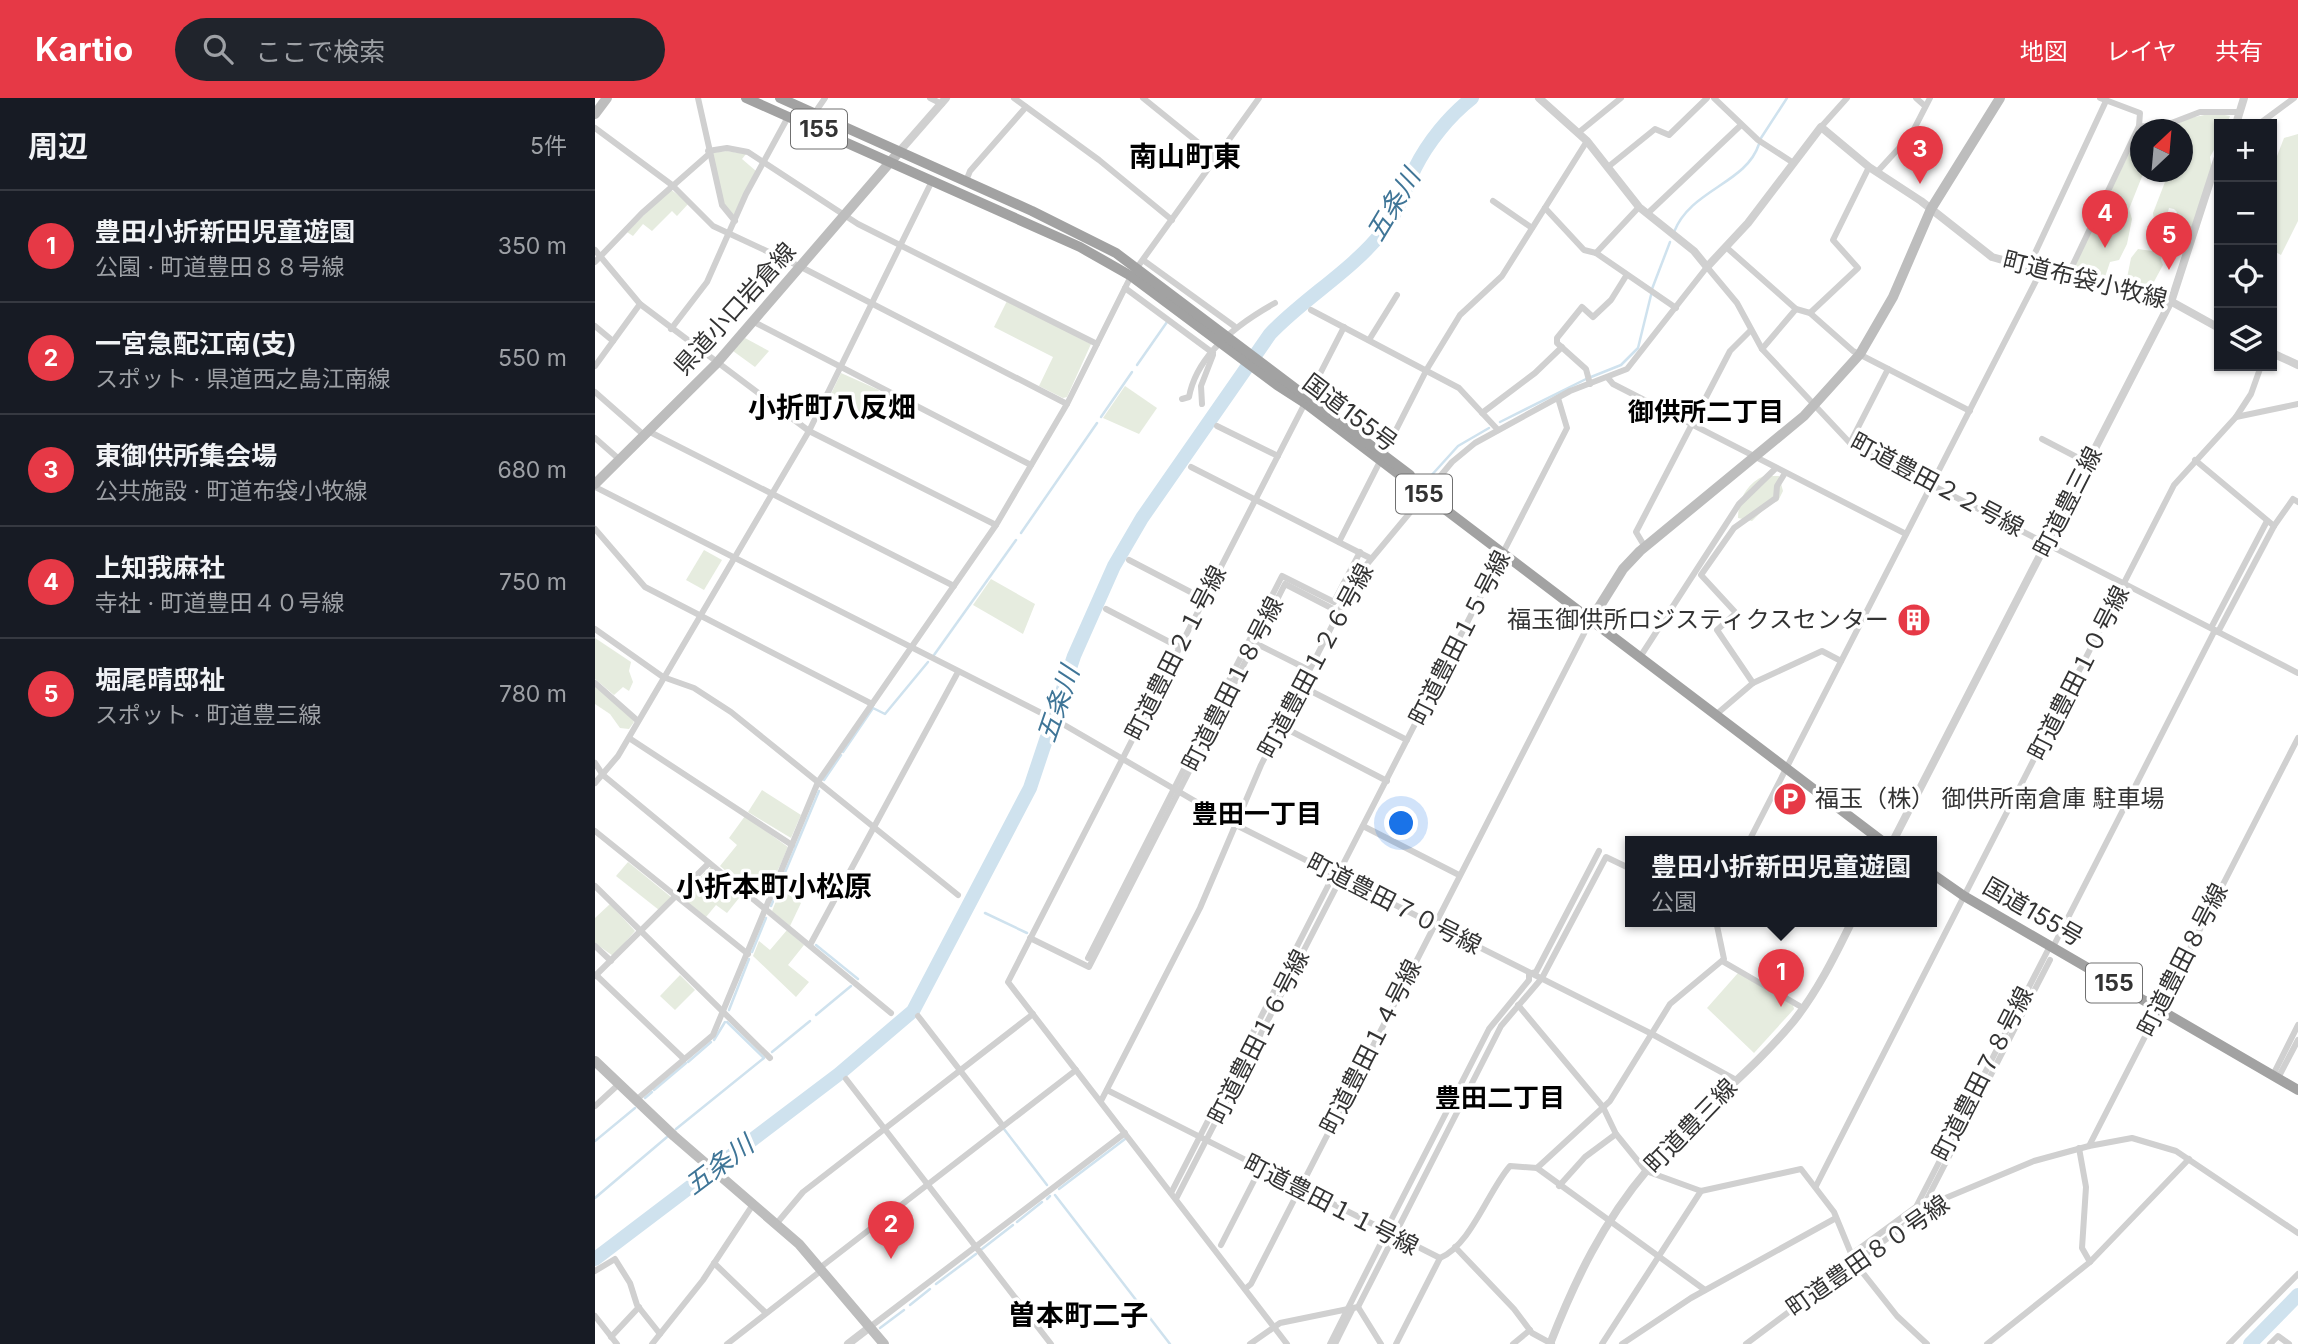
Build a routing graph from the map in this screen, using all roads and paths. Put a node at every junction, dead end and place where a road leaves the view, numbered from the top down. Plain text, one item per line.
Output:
1 (607, 98) edge
2 (698, 98) edge
3 (746, 98) edge
4 (780, 98) edge
5 (825, 98) edge
6 (930, 98) edge
7 (1014, 98) edge
8 (1143, 98) edge
9 (1259, 98) edge
10 (1539, 98) edge
11 (1621, 98) edge
12 (1707, 98) edge
13 (1714, 98) edge
14 (1847, 98) edge
15 (1916, 98) edge
16 (1930, 98) edge
17 (2000, 98) edge
18 (2294, 98) edge
19 (2103, 99) edge
20 (944, 101) edge
21 (2242, 105) edge
22 (1925, 106) junction
23 (1026, 107) junction
24 (595, 114) edge
25 (814, 114) junction
26 (788, 117) junction
27 (2140, 119) edge
28 (2182, 119) edge
29 (2266, 119) edge
30 (1741, 125) junction
31 (1821, 127) junction
32 (595, 128) edge
33 (1578, 132) junction
34 (1587, 141) junction
35 (2130, 144) edge
36 (708, 152) junction
37 (898, 153) junction
38 (1216, 157) junction
39 (764, 162) junction
40 (1792, 162) junction
41 (890, 163) junction
42 (1608, 167) junction
43 (1873, 170) junction
44 (2214, 170) edge
45 (932, 181) junction
46 (966, 181) junction
47 (672, 185) junction
48 (1493, 201) dead end
49 (1640, 207) junction
50 (1545, 208) junction
51 (1931, 209) junction
52 (1647, 214) junction
53 (844, 216) junction
54 (1172, 220) junction
55 (735, 221) junction
56 (1532, 228) junction
57 (730, 232) junction
58 (901, 245) junction
59 (1726, 247) junction
60 (598, 253) edge
61 (1596, 253) junction
62 (595, 262) edge
63 (801, 267) junction
64 (1707, 267) junction
65 (1138, 268) junction
66 (2028, 268) junction
67 (2041, 271) junction
68 (1626, 276) junction
69 (2067, 277) junction
70 (1125, 288) junction
71 (1397, 295) dead end
72 (2172, 299) junction
73 (872, 303) junction
74 (1275, 303) dead end
75 (640, 304) junction
76 (1676, 308) junction
77 (1796, 309) junction
78 (1311, 310) dead end
79 (1809, 313) junction
80 (754, 322) junction
81 (2214, 325) edge
82 (1234, 326) junction
83 (595, 327) edge
84 (1344, 327) junction
85 (671, 328) junction
86 (1751, 330) junction
87 (1369, 340) junction
88 (613, 341) junction
89 (1097, 344) junction
90 (1562, 347) junction
91 (1762, 349) junction
92 (1213, 353) junction
93 (1860, 354) junction
94 (2277, 355) edge
95 (716, 364) junction
96 (2298, 365) edge
97 (595, 366) edge
98 (841, 367) junction
99 (1427, 369) junction
100 (1888, 369) junction
101 (2260, 371) edge
102 (1608, 378) junction
103 (1590, 384) junction
104 (595, 392) edge
105 (1558, 398) junction
106 (1182, 399) dead end
107 (1306, 399) junction
108 (1067, 404) junction
109 (1202, 404) dead end
110 (2298, 404) edge
111 (1815, 406) junction
112 (1970, 411) junction
113 (1482, 412) junction
114 (2236, 417) junction
115 (1691, 424) junction
116 (1217, 426) dead end
117 (1498, 430) junction
118 (809, 431) junction
119 (648, 434) junction
120 (595, 438) edge
121 (2042, 439) dead end
122 (1850, 443) junction
123 (1277, 456) junction
124 (1756, 457) junction
125 (1382, 458) junction
126 (621, 460) junction
127 (2195, 460) junction
128 (2088, 463) junction
129 (1031, 465) junction
130 (1191, 467) dead end
131 (1776, 468) junction
132 (1785, 473) junction
133 (1931, 484) junction
134 (595, 486) edge
135 (1426, 492) junction
136 (772, 494) junction
137 (1255, 499) junction
138 (2298, 502) edge
139 (2267, 521) junction
140 (996, 525) junction
141 (2274, 526) junction
142 (595, 529) edge
143 (1906, 534) junction
144 (1339, 542) junction
145 (2046, 544) junction
146 (1645, 547) junction
147 (1505, 551) junction
148 (1360, 552) junction
149 (1370, 558) junction
150 (733, 559) junction
151 (1129, 560) dead end
152 (1698, 573) junction
153 (2125, 584) junction
154 (954, 586) junction
155 (1204, 598) junction
156 (1106, 610) dead end
157 (1339, 612) junction
158 (700, 615) junction
159 (1592, 618) junction
160 (595, 629) edge
161 (2215, 630) junction
162 (1255, 643) junction
163 (1179, 647) junction
164 (910, 648) junction
165 (1642, 654) junction
166 (1841, 661) junction
167 (1309, 670) junction
168 (958, 672) junction
169 (2298, 673) edge
170 (663, 677) junction
171 (595, 683) edge
172 (1753, 683) junction
173 (1301, 686) junction
174 (872, 704) junction
175 (1719, 712) junction
176 (638, 721) junction
177 (1281, 726) junction
178 (629, 738) junction
179 (2298, 738) edge
180 (1408, 740) junction
181 (1122, 759) junction
182 (595, 763) edge
183 (1787, 766) junction
184 (603, 775) junction
185 (1387, 781) junction
186 (818, 782) junction
187 (595, 783) edge
188 (1176, 790) junction
189 (1235, 825) junction
190 (1363, 826) junction
191 (874, 827) junction
192 (595, 831) edge
193 (1752, 836) edge
194 (1878, 836) edge
195 (1896, 836) edge
196 (793, 845) junction
197 (1599, 851) dead end
198 (709, 863) junction
199 (1625, 866) edge
200 (1459, 875) junction
201 (1337, 876) junction
202 (1937, 877) edge
203 (595, 886) edge
204 (958, 895) dead end
205 (676, 896) junction
206 (1965, 896) junction
207 (766, 909) junction
208 (1434, 924) junction
209 (1717, 927) edge
210 (1849, 927) edge
211 (641, 933) junction
212 (1030, 938) junction
213 (810, 945) junction
214 (595, 946) edge
215 (2051, 946) junction
216 (748, 954) junction
217 (1088, 958) dead end
218 (2050, 960) dead end
219 (611, 961) junction
220 (1722, 961) junction
221 (1532, 973) junction
222 (596, 976) edge
223 (1542, 978) junction
224 (1518, 1005) junction
225 (1803, 1008) junction
226 (2157, 1009) junction
227 (723, 1013) junction
228 (891, 1013) dead end
229 (1033, 1014) junction
230 (918, 1016) dead end
231 (2298, 1025) edge
232 (1652, 1034) junction
233 (2298, 1040) edge
234 (770, 1058) dead end
235 (684, 1059) junction
236 (595, 1062) edge
237 (1076, 1070) junction
238 (960, 1071) junction
239 (2276, 1077) junction
240 (846, 1079) dead end
241 (1736, 1080) junction
242 (619, 1084) junction
243 (1107, 1090) junction
244 (2298, 1090) edge
245 (636, 1100) junction
246 (1102, 1100) junction
247 (595, 1106) edge
248 (1604, 1107) junction
249 (1003, 1126) junction
250 (884, 1129) junction
251 (1125, 1133) junction
252 (1616, 1134) junction
253 (1203, 1139) junction
254 (2089, 1146) junction
255 (2080, 1148) junction
256 (2189, 1159) junction
257 (1260, 1168) junction
258 (1537, 1168) junction
259 (1646, 1171) junction
260 (927, 1185) junction
261 (1559, 1186) junction
262 (1816, 1186) junction
263 (1299, 1188) junction
264 (1701, 1191) junction
265 (1174, 1195) junction
266 (754, 1203) junction
267 (1926, 1209) junction
268 (1836, 1218) junction
269 (1609, 1220) junction
270 (777, 1223) junction
271 (2298, 1233) edge
272 (1388, 1234) junction
273 (1221, 1245) dead end
274 (1455, 1247) junction
275 (975, 1248) junction
276 (1852, 1254) junction
277 (1660, 1257) junction
278 (1440, 1258) junction
279 (2090, 1262) junction
280 (714, 1263) junction
281 (1855, 1263) junction
282 (822, 1269) junction
283 (595, 1271) edge
284 (2298, 1274) edge
285 (1247, 1288) junction
286 (1705, 1290) junction
287 (639, 1307) junction
288 (1353, 1308) junction
289 (767, 1313) junction
290 (595, 1316) edge
291 (1275, 1325) junction
292 (870, 1327) junction
293 (1530, 1330) junction
294 (660, 1334) junction
295 (611, 1337) junction
296 (617, 1344) edge
297 (652, 1344) edge
298 (727, 1344) edge
299 (848, 1344) edge
300 (884, 1344) edge
301 (1051, 1344) edge
302 (1251, 1344) edge
303 (1287, 1344) edge
304 (1332, 1344) edge
305 (1381, 1344) edge
306 (1395, 1344) edge
307 (1513, 1344) edge
308 (1551, 1344) edge
309 (1602, 1344) edge
310 (1622, 1344) edge
311 (1746, 1344) edge
312 (1927, 1344) edge
313 (1987, 1344) edge
314 (2229, 1344) edge
315 (2270, 1344) edge
316 (2289, 1344) edge

1 - 24 main road
2 - 36 street
3 - 26 highway, 国道155号 / 155
4 - 25 highway, 国道155号 / 155
5 - 25 street
6 - 20 street
7 - 23 street
8 - 38 street
9 - 38 street
10 - 33 street
11 - 33 street
12 - 42 street
13 - 30 street
14 - 31 street
15 - 22 street
16 - 22 street
17 - 51 main road
18 - 29 street
19 - 27 street
19 - 66 street
20 - 37 street
21 - 28 street
22 - 43 street
23 - 46 street
23 - 54 street
25 - 37 highway, 国道155号 / 155
26 - 39 street
26 - 41 highway, 国道155号 / 155
30 - 40 street
30 - 52 street
31 - 40 street
31 - 43 street, 町道布袋小牧線
32 - 47 street
33 - 34 street
34 - 42 street
34 - 50 street
35 - 69 street
36 - 39 street
36 - 47 street
36 - 55 street
37 - 41 main road, 県道小口岩倉線
37 - 46 highway, 国道155号 / 155
38 - 54 street
39 - 53 street
39 - 55 street
40 - 59 street
41 - 45 highway, 国道155号 / 155
41 - 53 main road, 県道小口岩倉線
42 - 49 street
43 - 51 street, 町道布袋小牧線
43 - 79 street
44 - 72 street, 町道豊三線
45 - 58 street
45 - 65 highway, 国道155号 / 155
46 - 65 highway, 国道155号 / 155
47 - 57 street
47 - 60 street
48 - 56 street
49 - 52 street
49 - 61 street
50 - 56 street
50 - 61 street
51 - 66 street, 町道布袋小牧線
51 - 93 main road
52 - 64 street
53 - 58 street
53 - 63 main road, 県道小口岩倉線
54 - 65 street
55 - 57 street
56 - 99 street
57 - 63 street
57 - 85 street
58 - 73 street
58 - 89 street
59 - 64 street
59 - 77 street
60 - 62 street
60 - 75 street
61 - 68 street
63 - 73 street
63 - 80 main road, 県道小口岩倉線
64 - 76 street, 町道豊田１２６号線
64 - 86 street, 町道豊田２２号線
65 - 70 street
65 - 82 street
65 - 107 highway, 国道155号 / 155
66 - 67 street, 町道布袋小牧線
67 - 69 street, 町道布袋小牧線
67 - 112 street
68 - 76 street
68 - 90 street
69 - 72 street, 町道布袋小牧線
70 - 89 street
70 - 92 street
71 - 87 street
72 - 81 street, 町道布袋小牧線
72 - 128 street, 町道豊三線
73 - 98 street
73 - 108 street
74 - 82 street
75 - 85 street
75 - 88 street
76 - 102 street, 町道豊田１２６号線
77 - 79 street
77 - 91 street
78 - 84 street
79 - 93 street
80 - 95 main road, 県道小口岩倉線
80 - 98 street
82 - 92 street
83 - 88 street
84 - 87 street
84 - 107 street, 町道豊田２１号線
85 - 95 street
86 - 91 street, 町道豊田２２号線
86 - 115 street
87 - 99 street
88 - 97 street
89 - 108 street
90 - 103 street
90 - 113 street
91 - 111 street, 町道豊田２２号線
92 - 106 street
92 - 109 street
93 - 100 street
93 - 111 main road
94 - 96 street
95 - 118 street
95 - 119 main road, 県道小口岩倉線
98 - 118 street
98 - 129 street
99 - 113 street
99 - 125 street
100 - 112 street
100 - 122 street
101 - 114 street, 町道豊田１０号線
102 - 103 street, 町道豊田１２６号線
102 - 115 street
103 - 105 street, 町道豊田１２６号線
104 - 119 street
105 - 117 street, 町道豊田１２６号線
105 - 147 street, 町道豊田１５号線
107 - 123 street, 町道豊田２１号線
107 - 125 highway, 国道155号 / 155
108 - 129 street
110 - 114 street
111 - 122 street, 町道豊田２２号線
111 - 124 main road
112 - 133 street
113 - 117 street
114 - 127 street, 町道豊田１０号線
115 - 124 street
115 - 146 street
116 - 123 street
117 - 135 street, 町道豊田１２６号線
118 - 136 street
118 - 140 street
119 - 126 main road, 県道小口岩倉線
119 - 136 street
120 - 126 street
121 - 128 street
122 - 133 street, 町道豊田２２号線
123 - 137 street, 町道豊田２１号線
124 - 131 street
124 - 146 main road
125 - 135 highway, 国道155号 / 155
125 - 144 street
126 - 134 main road, 県道小口岩倉線
127 - 139 street
127 - 153 street, 町道豊田１０号線
128 - 145 street, 町道豊三線
129 - 140 street
130 - 137 street
131 - 132 street
131 - 152 street
132 - 143 street
132 - 152 street
133 - 143 street
133 - 145 street, 町道豊田２２号線
134 - 150 street, 町道豊田７０号線
135 - 147 highway, 国道155号 / 155
135 - 149 street, 町道豊田１２６号線
136 - 150 street
136 - 154 street
137 - 144 street
137 - 155 street, 町道豊田２１号線
138 - 141 street
139 - 141 street
139 - 161 street
140 - 154 street
141 - 161 street
142 - 158 street
143 - 166 street
144 - 148 street
145 - 153 street, 町道豊田２２号線
145 - 195 street, 町道豊三線
146 - 159 main road
147 - 159 highway, 国道155号 / 155
147 - 180 street, 町道豊田１５号線
148 - 149 street
148 - 188 street
149 - 157 street, 町道豊田１２６号線
150 - 158 street
150 - 164 street, 町道豊田７０号線
151 - 155 street
152 - 165 street
152 - 172 street
153 - 161 street, 町道豊田２２号線
153 - 206 street, 町道豊田１０号線
154 - 164 street
155 - 163 street, 町道豊田２１号線
156 - 163 street
157 - 162 street, 町道豊田１８号線
157 - 167 street, 町道豊田１２６号線
158 - 170 street
158 - 174 street
159 - 165 highway, 国道155号 / 155
159 - 183 highway, 国道155号 / 155
159 - 200 street, 町道豊田１４号線
160 - 170 street
161 - 169 street, 町道豊田２２号線
161 - 215 street, 町道豊田７８号線
162 - 167 street
162 - 188 street, 町道豊田１８号線
163 - 181 street, 町道豊田２１号線
164 - 168 street, 町道豊田７０号線
164 - 174 street
165 - 175 highway, 国道155号 / 155
166 - 172 street
166 - 183 street
167 - 173 street, 町道豊田１２６号線
168 - 181 street, 町道豊田７０号線
168 - 191 street
170 - 176 street
170 - 186 street
171 - 176 street
172 - 175 street
173 - 177 street, 町道豊田１２６号線
173 - 180 street
174 - 186 street
175 - 183 highway, 国道155号 / 155
176 - 178 street
177 - 185 street
177 - 189 street, 町道豊田１２６号線
178 - 184 street
178 - 196 street
179 - 226 street, 町道豊田８号線
180 - 185 street, 町道豊田１５号線
181 - 188 street, 町道豊田７０号線
181 - 212 street, 町道豊田２１号線
182 - 184 street
183 - 193 street
183 - 194 highway, 国道155号 / 155
184 - 187 street
184 - 198 street
185 - 190 street, 町道豊田１５号線
186 - 191 street
186 - 196 street
188 - 189 street, 町道豊田７０号線
188 - 212 street, 町道豊田１８号線
188 - 217 street
189 - 201 street, 町道豊田７０号線
189 - 243 street, 町道豊田１２６号線
190 - 200 street
190 - 201 street, 町道豊田１５号線
191 - 204 street
191 - 213 street
192 - 205 street
196 - 207 street
197 - 221 street
198 - 205 street
198 - 207 street
199 - 223 street
200 - 208 street, 町道豊田１４号線
201 - 208 street, 町道豊田７０号線
201 - 253 street, 町道豊田１５号線
202 - 206 highway, 国道155号 / 155
203 - 211 street
205 - 211 street
205 - 216 street
206 - 215 highway, 国道155号 / 155
206 - 262 street, 町道豊田１０号線
207 - 213 street
207 - 216 street
208 - 221 street, 町道豊田７０号線
208 - 263 street, 町道豊田１４号線
209 - 220 street
210 - 225 street, 町道豊三線
211 - 219 street
211 - 227 street
212 - 229 street, 町道豊田２１号線
213 - 228 street
214 - 219 street
215 - 226 highway, 国道155号 / 155
215 - 276 street, 町道豊田７８号線
216 - 227 street
218 - 267 street
219 - 222 street
220 - 225 street
220 - 232 street
221 - 223 street, 町道豊田７０号線
221 - 272 street
222 - 235 street
223 - 224 street
223 - 232 street, 町道豊田７０号線
224 - 248 street
224 - 272 street
225 - 241 street, 町道豊三線
226 - 239 highway, 国道155号 / 155
226 - 254 street, 町道豊田８号線
227 - 234 street
227 - 235 street
229 - 237 street
229 - 238 street
230 - 238 street
231 - 239 street
232 - 241 street, 町道豊田７０号線
232 - 248 street
233 - 239 street
235 - 245 street
236 - 242 main road
237 - 246 street
237 - 249 street
238 - 249 street
238 - 250 street
239 - 244 highway, 国道155号 / 155
240 - 250 street
241 - 259 street, 町道豊三線
242 - 245 main road
242 - 247 street
243 - 246 street, 町道豊田１２６号線
243 - 253 street, 町道豊田１１号線
245 - 266 main road
246 - 251 street
248 - 252 street
248 - 258 street
249 - 260 street
250 - 260 street
250 - 270 street
251 - 265 street
251 - 275 street
252 - 259 street
252 - 261 street
253 - 257 street, 町道豊田１１号線
253 - 265 street, 町道豊田１５号線
254 - 255 street, 町道豊田８０号線
254 - 256 street, 町道豊田８０号線
255 - 267 street, 町道豊田８０号線
255 - 279 street
256 - 271 street, 町道豊田８０号線
256 - 279 street
257 - 263 street, 町道豊田１１号線
257 - 273 street
258 - 261 street
258 - 274 street, 町道豊田１１号線
259 - 264 street
259 - 269 street, 町道豊三線
260 - 275 street
260 - 282 street
261 - 269 street
262 - 264 street
262 - 268 street
263 - 272 street, 町道豊田１１号線
263 - 285 street, 町道豊田１４号線
264 - 277 street
265 - 285 street
266 - 270 main road
266 - 280 street
267 - 281 street, 町道豊田８０号線
268 - 276 street
268 - 286 street
269 - 277 street
269 - 308 street, 町道豊三線
270 - 282 main road
272 - 278 street, 町道豊田１１号線
272 - 288 street
274 - 278 street, 町道豊田１１号線
274 - 293 street
275 - 292 street
275 - 301 street
276 - 281 street
277 - 286 street
277 - 309 street
278 - 306 street
279 - 313 street
280 - 289 street
280 - 294 street
281 - 311 street, 町道豊田８０号線
281 - 312 street
282 - 289 street
282 - 292 main road
283 - 287 street
284 - 314 street
285 - 291 street
286 - 310 street
287 - 294 street
287 - 295 street
288 - 291 street
288 - 304 street
288 - 305 street
289 - 298 street
290 - 295 street
291 - 302 street
291 - 303 street
292 - 299 street
292 - 300 main road
293 - 307 street
293 - 308 street
294 - 297 street
295 - 296 street
315 - 316 street

